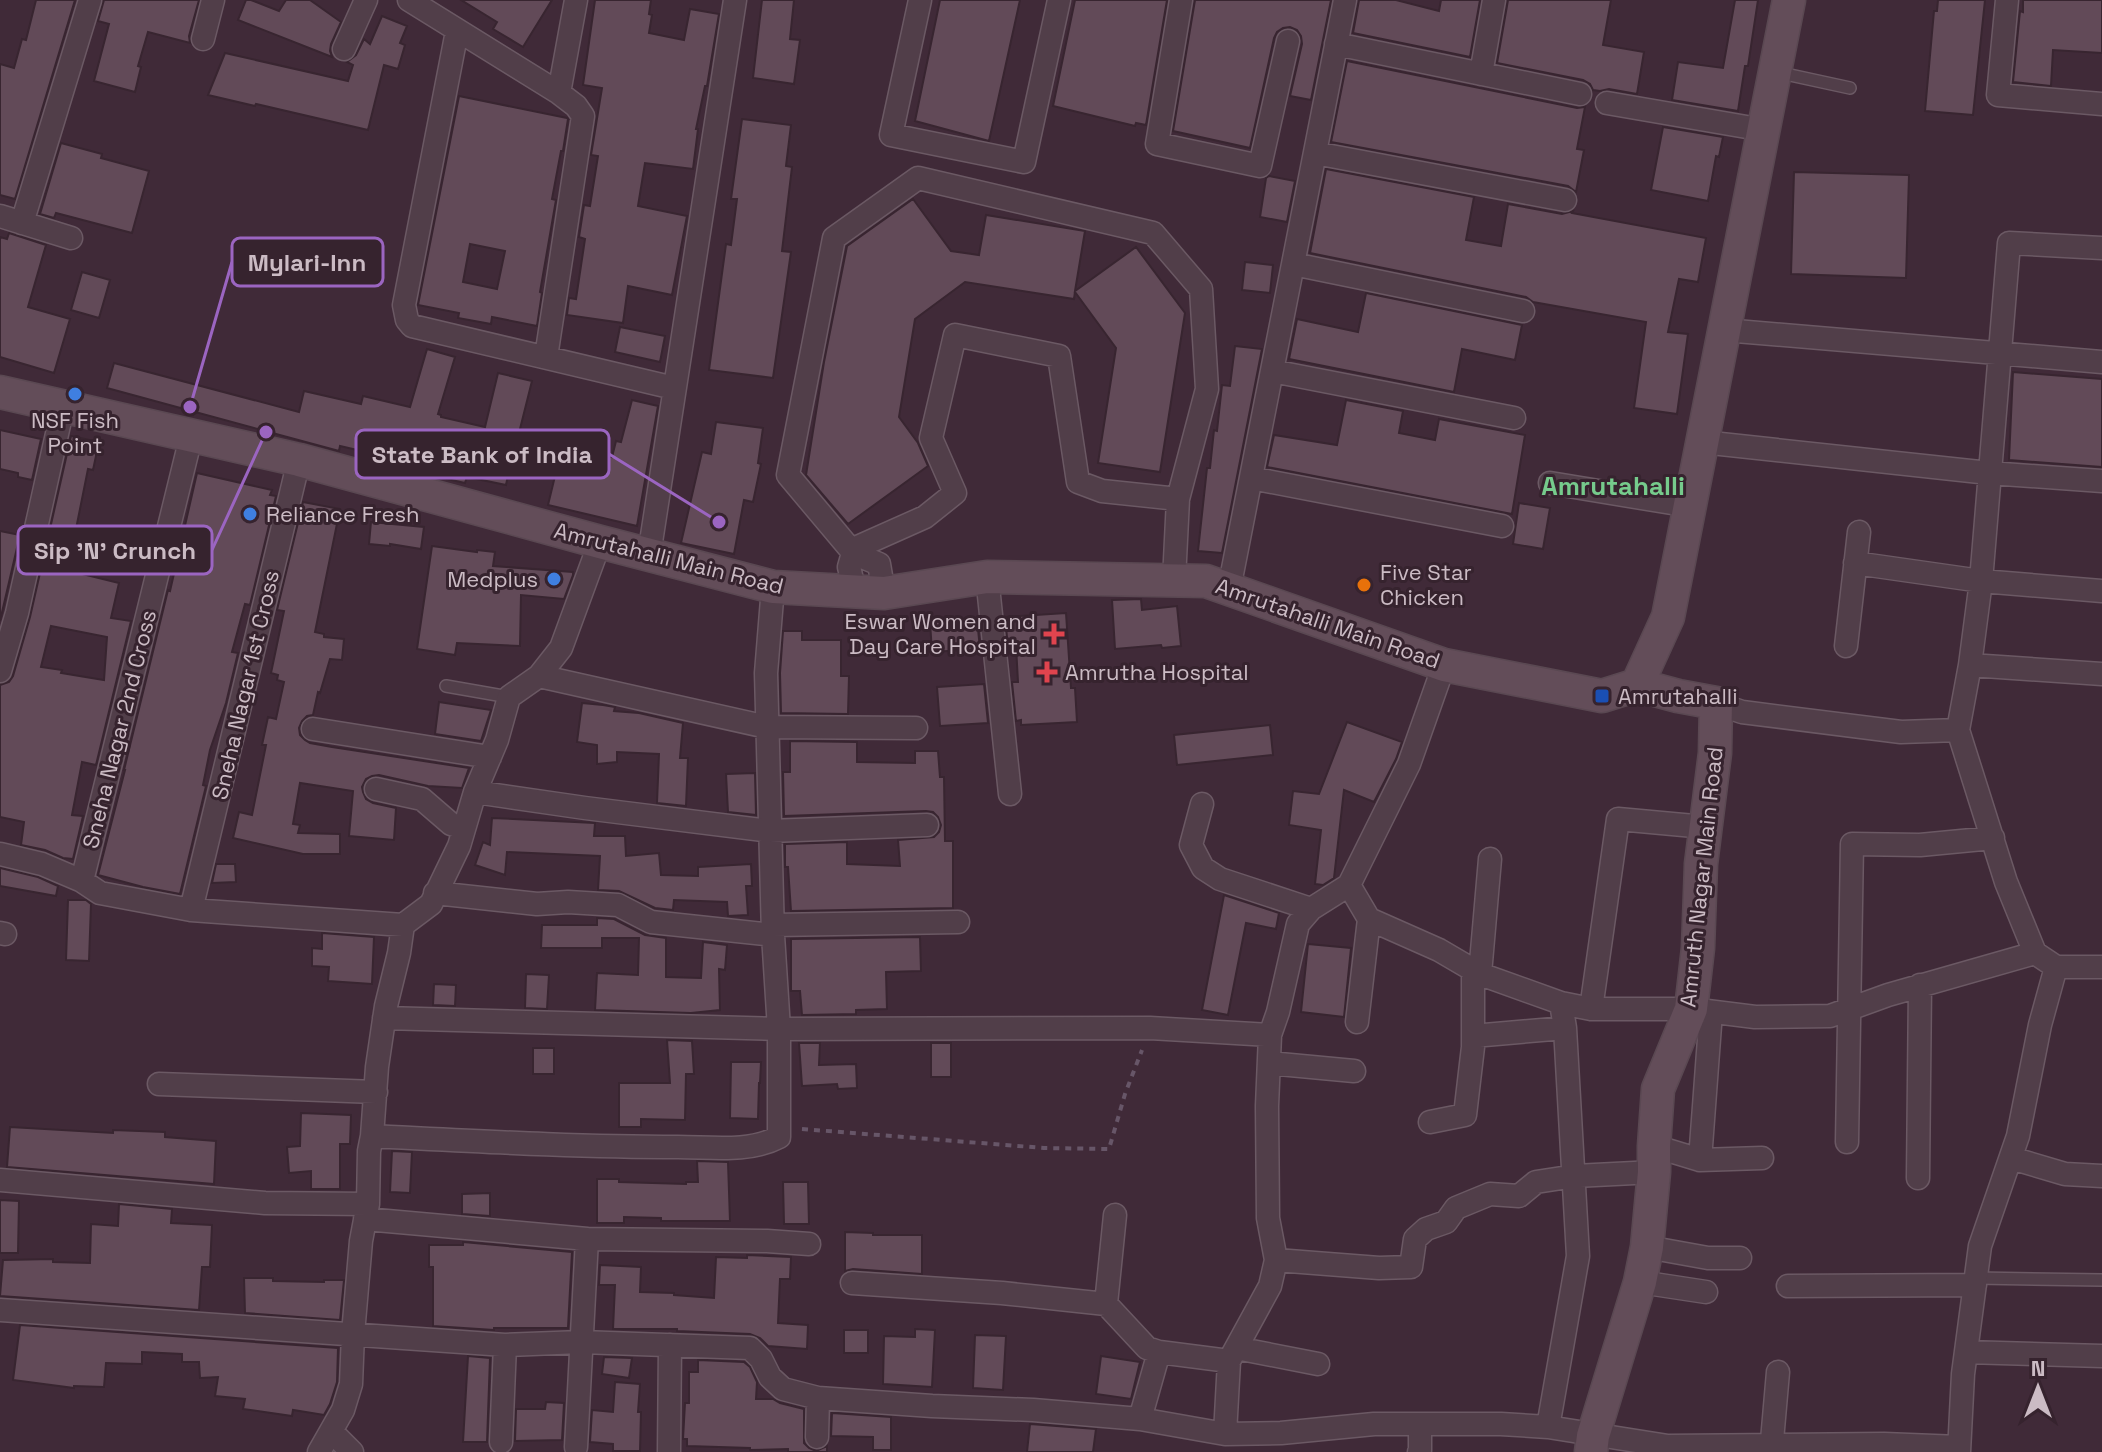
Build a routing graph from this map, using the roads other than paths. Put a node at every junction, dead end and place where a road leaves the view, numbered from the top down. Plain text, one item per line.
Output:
1 (90, 0) edge
2 (213, 0) edge
3 (366, 0) edge
4 (409, 0) edge
5 (576, 0) edge
6 (735, 0) edge
7 (920, 0) edge
8 (1059, 0) edge
9 (1181, 0) edge
10 (1345, 0) edge
11 (1494, 0) edge
12 (1789, 0) edge
13 (2007, 0) edge
14 (457, 31) junction
15 (203, 39) dead end
16 (1288, 41) dead end
17 (1336, 44) junction
18 (344, 49) dead end
19 (1775, 72) junction
20 (1481, 74) junction
21 (1850, 88) dead end
22 (559, 93) junction
23 (1580, 94) dead end
24 (1607, 103) dead end
25 (2102, 104) edge
26 (1764, 130) junction
27 (1315, 153) junction
28 (1565, 200) dead end
29 (0, 216) edge
30 (22, 223) junction
31 (71, 238) dead end
32 (2102, 248) edge
33 (1293, 264) junction
34 (1523, 311) dead end
35 (1724, 330) junction
36 (2000, 353) junction
37 (546, 357) junction
38 (2102, 362) edge
39 (1272, 371) junction
40 (674, 388) junction
41 (0, 392) edge
42 (63, 407) junction
43 (1514, 418) dead end
44 (191, 437) junction
45 (1702, 442) junction
46 (299, 460) junction
47 (1989, 473) junction
48 (1251, 478) junction
49 (2102, 481) edge
50 (1550, 483) dead end
51 (1178, 499) junction
52 (1690, 506) junction
53 (1502, 526) dead end
54 (1859, 532) dead end
55 (600, 542) junction
56 (852, 552) junction
57 (649, 555) junction
58 (1855, 563) junction
59 (987, 577) junction
60 (1174, 580) junction
61 (1981, 581) junction
62 (773, 587) junction
63 (1229, 589) junction
64 (2102, 591) edge
65 (870, 592) junction
66 (8, 611) edge
67 (1846, 646) dead end
68 (1444, 665) junction
69 (1970, 665) junction
70 (0, 671) edge
71 (2102, 674) edge
72 (539, 676) junction
73 (1637, 685) junction
74 (446, 686) dead end
75 (509, 697) junction
76 (1716, 703) junction
77 (767, 727) junction
78 (916, 728) dead end
79 (313, 729) dead end
80 (1958, 730) junction
81 (490, 757) junction
82 (376, 789) dead end
83 (475, 792) junction
84 (1010, 794) dead end
85 (1202, 804) dead end
86 (927, 825) dead end
87 (1705, 827) junction
88 (464, 828) junction
89 (770, 831) junction
90 (1993, 838) junction
91 (0, 854) edge
92 (1490, 859) dead end
93 (82, 881) junction
94 (1349, 885) junction
95 (435, 893) junction
96 (1311, 909) junction
97 (191, 910) junction
98 (1369, 919) junction
99 (958, 922) dead end
100 (403, 925) junction
101 (773, 930) junction
102 (2035, 953) junction
103 (2056, 967) junction
104 (2102, 967) edge
105 (1476, 972) junction
106 (1920, 985) junction
107 (1561, 1003) junction
108 (1591, 1009) junction
109 (1849, 1009) junction
110 (1701, 1010) junction
111 (384, 1018) junction
112 (1357, 1022) dead end
113 (1565, 1028) junction
114 (779, 1029) junction
115 (1270, 1035) junction
116 (1473, 1036) junction
117 (1269, 1063) junction
118 (1354, 1071) dead end
119 (159, 1084) dead end
120 (376, 1092) junction
121 (1430, 1122) dead end
122 (372, 1136) junction
123 (1847, 1142) dead end
124 (1762, 1158) dead end
125 (2011, 1158) junction
126 (1654, 1159) junction
127 (1700, 1160) junction
128 (1575, 1176) junction
129 (2102, 1176) edge
130 (1918, 1178) dead end
131 (0, 1180) edge
132 (366, 1212) junction
133 (1115, 1215) dead end
134 (587, 1239) junction
135 (809, 1244) dead end
136 (1647, 1247) junction
137 (1740, 1258) dead end
138 (1276, 1260) junction
139 (2102, 1280) edge
140 (1640, 1282) junction
141 (1976, 1282) junction
142 (852, 1283) dead end
143 (1788, 1286) dead end
144 (1706, 1292) dead end
145 (1106, 1304) junction
146 (0, 1310) edge
147 (353, 1334) junction
148 (581, 1342) junction
149 (505, 1345) junction
150 (670, 1345) junction
151 (1159, 1352) junction
152 (1966, 1352) junction
153 (1233, 1354) junction
154 (2102, 1356) edge
155 (1318, 1364) dead end
156 (1778, 1372) dead end
157 (818, 1398) junction
158 (1140, 1419) junction
159 (1420, 1424) junction
160 (1548, 1427) junction
161 (331, 1431) junction
162 (817, 1437) dead end
163 (1238, 1440) edge
164 (501, 1442) dead end
165 (1592, 1444) edge
166 (576, 1447) dead end
167 (1884, 1448) edge
168 (1668, 1449) edge
169 (1770, 1449) edge
170 (1959, 1450) edge
171 (319, 1452) edge
172 (352, 1452) edge
173 (669, 1452) edge
174 (1419, 1452) edge

1 - 30 street
2 - 15 street
3 - 18 street
4 - 14 street
5 - 22 street
6 - 40 street
7 - 8 street
9 - 16 street
10 - 17 street
11 - 20 street
12 - 19 street
13 - 25 street
14 - 22 street
14 - 37 street
17 - 20 street
17 - 27 street
19 - 21 lane
19 - 26 street
20 - 23 street
22 - 37 street
24 - 26 street
26 - 35 street
27 - 28 street
27 - 33 street
29 - 30 street
30 - 31 street
32 - 36 street
33 - 34 street
33 - 39 street
35 - 36 street
35 - 45 street
36 - 38 street
36 - 47 street
37 - 40 street
39 - 43 street
39 - 48 street
40 - 57 street
41 - 42 street, Amrutahalli Main Road
42 - 44 street, Amrutahalli Main Road
42 - 66 street
44 - 46 street, Amrutahalli Main Road
44 - 93 street, Sneha Nagar 2nd Cross
45 - 47 street
45 - 52 street
46 - 55 street, Amrutahalli Main Road
46 - 97 street, Sneha Nagar 1st Cross
47 - 49 street
47 - 61 street
48 - 53 street
48 - 63 street
50 - 52 street
51 - 56 street
51 - 56 street
51 - 60 street
52 - 73 street
54 - 58 street
55 - 57 street, Amrutahalli Main Road
55 - 72 street
56 - 65 street
57 - 62 street, Amrutahalli Main Road
58 - 61 street
58 - 67 street
59 - 60 street, Amrutahalli Main Road
59 - 65 street, Amrutahalli Main Road
59 - 84 street
60 - 63 street, Amrutahalli Main Road
61 - 64 street
61 - 69 street
62 - 65 street, Amrutahalli Main Road
62 - 77 street
63 - 68 street, Amrutahalli Main Road
66 - 70 street
68 - 73 street, Amrutahalli Main Road
68 - 94 street
69 - 71 street
69 - 80 street
72 - 75 street
72 - 77 street
73 - 76 street
74 - 75 lane
75 - 81 street
76 - 80 street
76 - 87 street, Amruth Nagar Main Road
77 - 78 street
77 - 89 street
79 - 81 street
80 - 90 street
81 - 83 street
82 - 88 street
83 - 88 street
83 - 89 street
85 - 96 street
86 - 89 street
87 - 108 street
87 - 110 street, Amruth Nagar Main Road
88 - 95 street
89 - 101 street
90 - 102 street
90 - 109 street
91 - 93 street
92 - 105 street
93 - 97 street
94 - 96 street
94 - 98 street
95 - 100 street
95 - 101 street
96 - 115 street
97 - 100 street
98 - 105 street
98 - 112 street
99 - 101 street
100 - 111 street
101 - 114 street
102 - 103 street
102 - 106 street
103 - 104 street
103 - 125 street
105 - 107 street
105 - 116 street
106 - 109 street
106 - 130 street
107 - 108 street
107 - 113 street
108 - 110 street
109 - 110 street
109 - 123 street
110 - 126 street, Amruth Nagar Main Road
110 - 127 street
111 - 114 street
111 - 120 street
113 - 116 street
113 - 128 street
114 - 115 street
114 - 122 street
115 - 117 street
116 - 121 street
117 - 118 street
117 - 138 street
119 - 120 street
120 - 122 street
122 - 132 street
124 - 127 street
125 - 129 street
125 - 141 street
126 - 127 street
126 - 128 street
126 - 136 street, Amruth Nagar Main Road
128 - 138 street
128 - 160 street
131 - 132 street
132 - 134 street
132 - 147 street
133 - 145 street
134 - 135 street
134 - 148 street
136 - 137 street
136 - 140 street, Amruth Nagar Main Road
138 - 153 street
139 - 141 lane
140 - 144 street
140 - 165 street, Amruth Nagar Main Road
141 - 143 street
141 - 152 street
142 - 145 street
145 - 151 street
146 - 147 street
147 - 149 street
147 - 161 street
148 - 149 street
148 - 150 street
148 - 166 street
149 - 164 street
150 - 157 street
150 - 173 street
151 - 153 street
151 - 158 street
152 - 154 street
152 - 170 street
153 - 155 street
153 - 163 street
156 - 169 street
157 - 158 street
157 - 162 street
158 - 163 street
159 - 160 street
159 - 163 street
159 - 174 street
160 - 165 street
161 - 171 street
161 - 172 street
165 - 168 street
167 - 169 street
167 - 170 street
168 - 169 street

